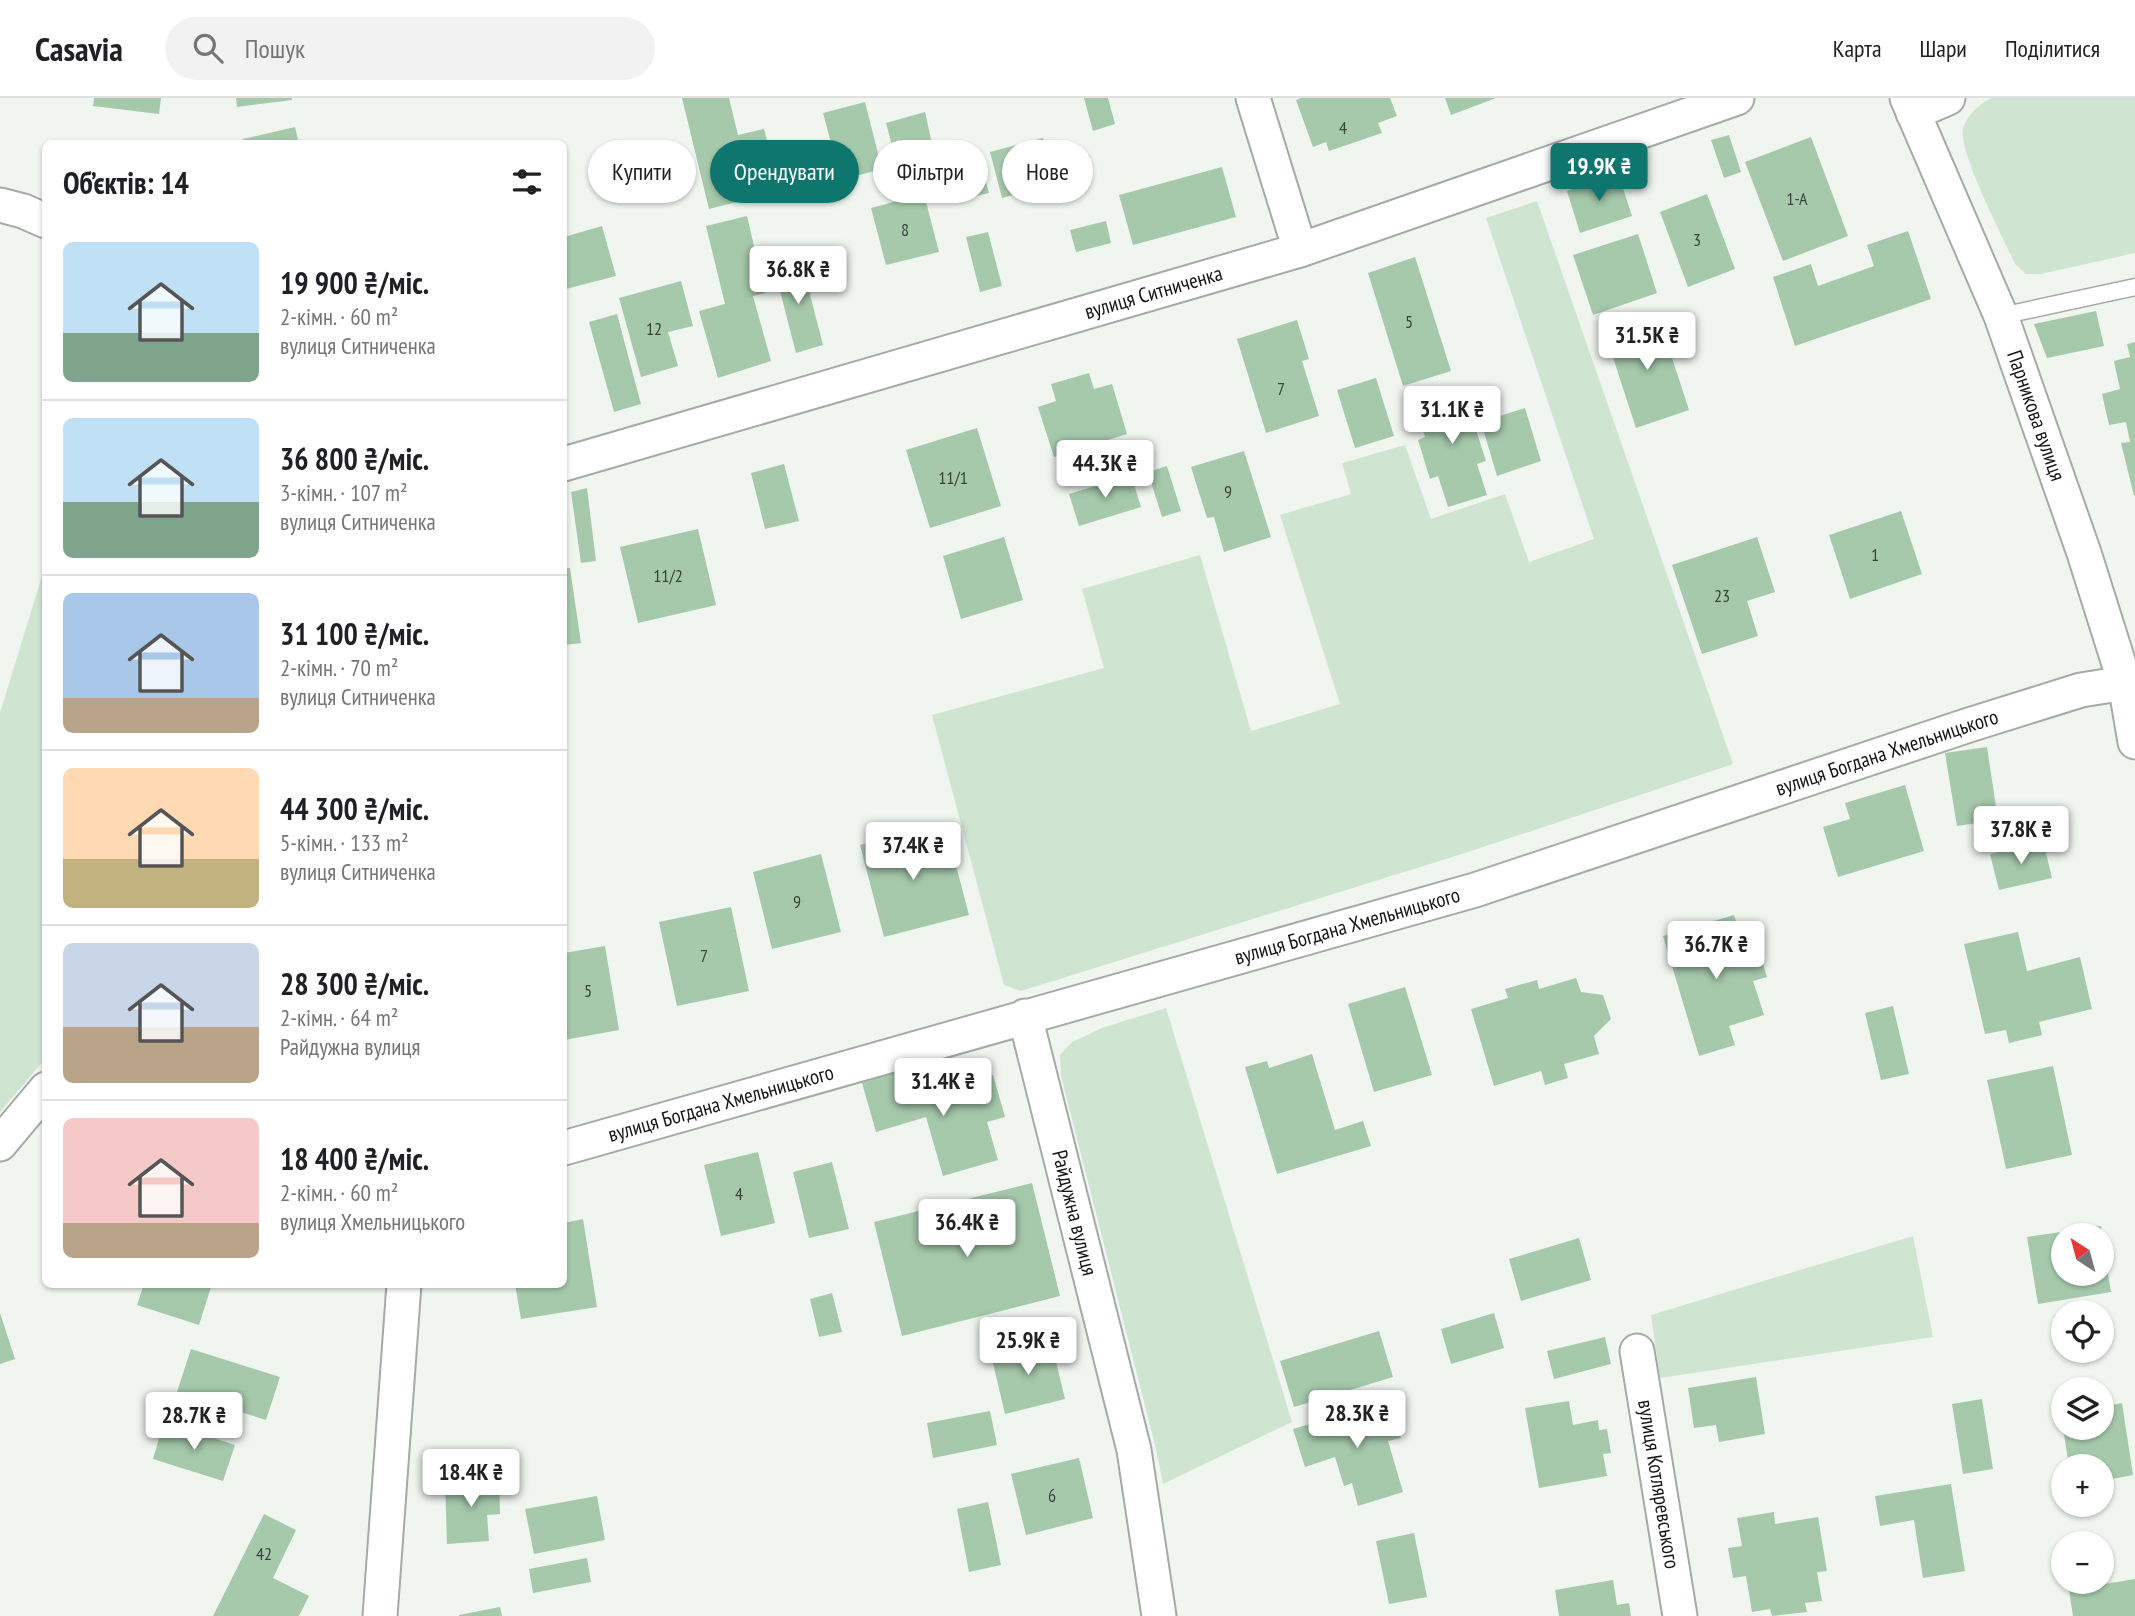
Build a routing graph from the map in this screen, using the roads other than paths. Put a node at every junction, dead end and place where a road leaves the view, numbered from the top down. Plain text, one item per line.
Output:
1 (1253, 98) edge
2 (1737, 98) edge
3 (1948, 98) edge
4 (1910, 106) edge
5 (0, 205) edge
6 (42, 219) edge
7 (1300, 250) junction
8 (2135, 287) edge
9 (2001, 316) junction
10 (567, 463) edge
11 (2125, 682) junction
12 (2135, 737) edge
13 (1025, 1016) junction
14 (42, 1094) edge
15 (0, 1144) edge
16 (567, 1147) edge
17 (404, 1288) edge
18 (1637, 1351) dead end
19 (380, 1616) edge
20 (1159, 1616) edge
21 (1680, 1616) edge

1 - 7 street
2 - 7 street, вулиця Ситниченка
3 - 4 street
4 - 9 street, Парникова вулиця
5 - 6 street
7 - 10 street, вулиця Ситниченка
8 - 9 lane
9 - 11 street, Парникова вулиця
11 - 12 street, Парникова вулиця
11 - 13 street, вулиця Богдана Хмельницького
13 - 16 street, вулиця Богдана Хмельницького
13 - 20 street, Райдужна вулиця
14 - 15 street
17 - 19 street
18 - 21 street, вулиця Котляревського

